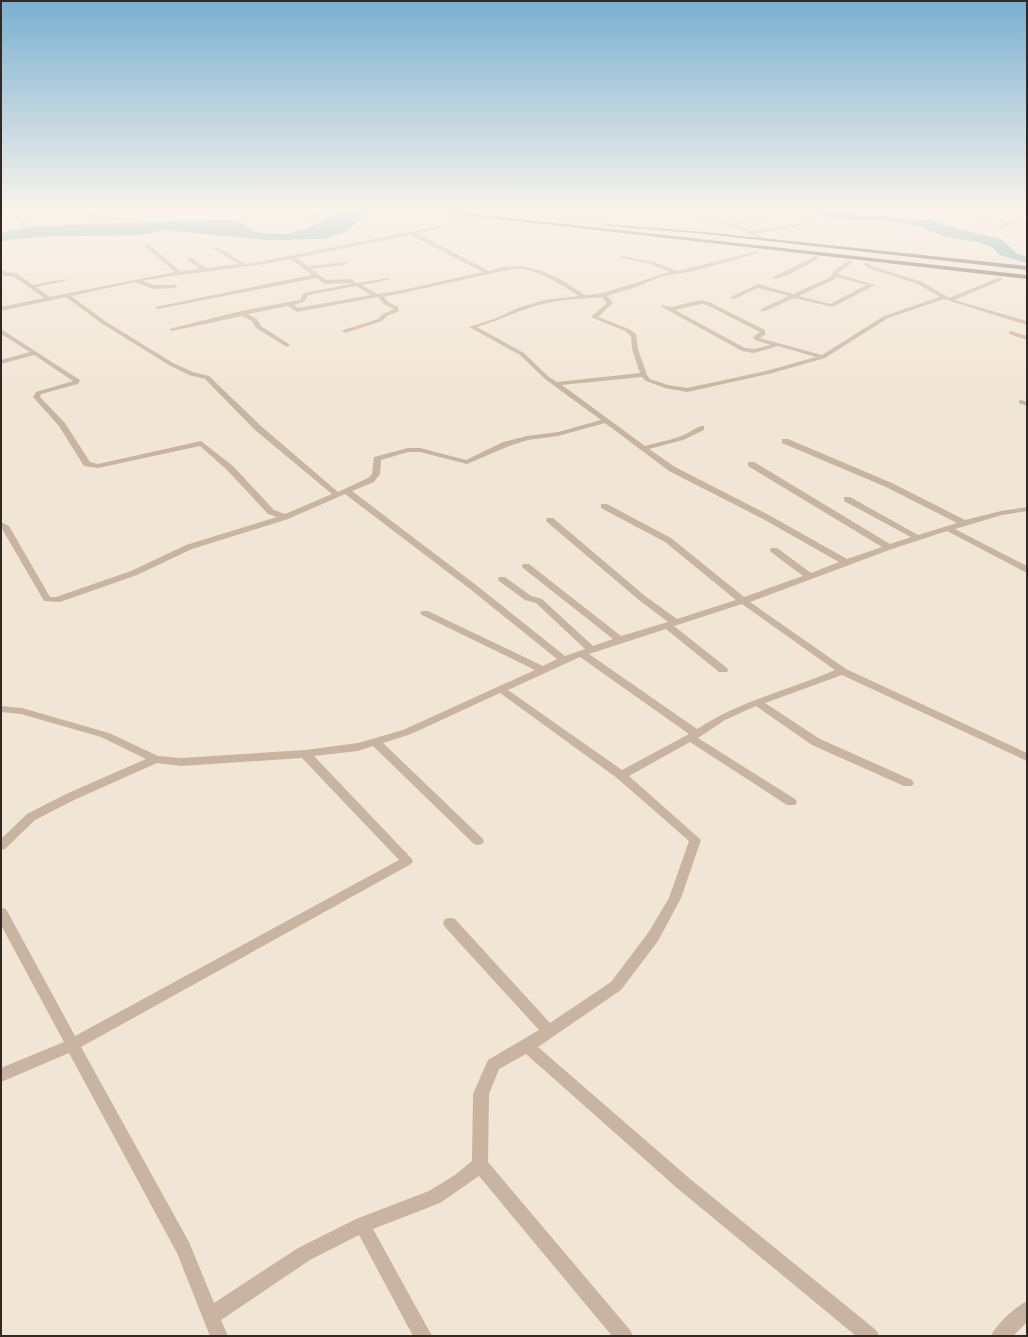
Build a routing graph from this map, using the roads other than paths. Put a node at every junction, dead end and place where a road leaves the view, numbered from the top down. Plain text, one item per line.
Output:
1 (176, 269) edge
2 (202, 269) edge
3 (309, 269) edge
4 (482, 269) edge
5 (501, 269) edge
6 (531, 269) edge
7 (670, 269) edge
8 (693, 269) edge
9 (795, 269) edge
10 (839, 269) edge
11 (877, 269) edge
12 (915, 269) edge
13 (970, 269) edge
14 (1, 271) edge
15 (487, 272) junction
16 (677, 272) junction
17 (180, 273) junction
18 (834, 275) junction
19 (316, 276) junction
20 (776, 277) dead end
21 (1027, 277) edge
22 (387, 279) dead end
23 (1000, 279) junction
24 (63, 280) dead end
25 (136, 281) junction
26 (325, 282) junction
27 (1027, 282) edge
28 (357, 285) junction
29 (174, 286) dead end
30 (31, 287) junction
31 (334, 289) junction
32 (66, 295) junction
33 (603, 295) junction
34 (794, 295) junction
35 (378, 296) junction
36 (584, 297) junction
37 (732, 298) dead end
38 (49, 299) junction
39 (946, 299) junction
40 (288, 303) junction
41 (664, 306) dead end
42 (158, 307) dead end
43 (671, 309) junction
44 (1, 310) edge
45 (763, 310) dead end
46 (241, 313) junction
47 (1027, 323) edge
48 (172, 328) dead end
49 (346, 330) dead end
50 (1, 331) edge
51 (1011, 333) dead end
52 (1027, 338) edge
53 (287, 345) dead end
54 (776, 345) junction
55 (35, 353) junction
56 (823, 357) junction
57 (1, 362) edge
58 (644, 375) junction
59 (556, 384) junction
60 (606, 421) junction
61 (701, 428) dead end
62 (785, 440) dead end
63 (644, 448) junction
64 (751, 464) dead end
65 (346, 491) junction
66 (337, 495) junction
67 (847, 500) dead end
68 (604, 506) dead end
69 (1027, 509) edge
70 (285, 517) junction
71 (550, 520) dead end
72 (964, 523) junction
73 (1, 524) edge
74 (948, 528) junction
75 (918, 538) junction
76 (890, 547) junction
77 (774, 550) dead end
78 (847, 563) junction
79 (526, 566) dead end
80 (1027, 570) edge
81 (811, 576) junction
82 (502, 579) dead end
83 (743, 602) junction
84 (425, 613) dead end
85 (671, 623) junction
86 (620, 640) junction
87 (587, 652) junction
88 (564, 660) junction
89 (543, 670) junction
90 (723, 670) dead end
91 (842, 671) junction
92 (502, 690) junction
93 (757, 702) junction
94 (1, 708) edge
95 (694, 736) junction
96 (375, 742) junction
97 (306, 754) junction
98 (1027, 757) edge
99 (156, 759) junction
100 (621, 775) junction
101 (908, 783) dead end
102 (791, 802) dead end
103 (478, 841) dead end
104 (1, 846) edge
105 (1, 913) edge
106 (450, 923) dead end
107 (549, 1031) junction
108 (72, 1045) junction
109 (527, 1046) junction
110 (1, 1075) edge
111 (480, 1165) junction
112 (362, 1225) junction
113 (1027, 1310) edge
114 (210, 1316) junction
115 (219, 1336) edge
116 (423, 1336) edge
117 (624, 1336) edge
118 (870, 1336) edge
119 (1000, 1336) edge

1 - 17 street
2 - 17 street
3 - 19 street
4 - 15 street
5 - 15 street
6 - 36 street
7 - 16 street
8 - 16 street
9 - 20 street
10 - 18 street
11 - 39 street
12 - 23 main road
13 - 21 main road
14 - 30 street
15 - 35 street
16 - 33 street
17 - 25 street
18 - 34 street
18 - 34 street
19 - 26 street
19 - 42 street
22 - 28 street
23 - 27 main road
23 - 39 street
24 - 30 street
25 - 29 street
25 - 32 street
26 - 28 street
26 - 31 street
28 - 31 street
28 - 35 street
30 - 38 street
31 - 40 street
32 - 38 street
32 - 66 street
33 - 36 street
33 - 58 street
34 - 37 street
34 - 45 street
35 - 40 street
35 - 49 street
36 - 59 street
38 - 44 street
39 - 47 street
39 - 56 street
40 - 46 street
41 - 43 street
43 - 54 street
43 - 54 street
46 - 48 street
46 - 53 street
50 - 55 street
51 - 52 street
54 - 56 street
55 - 57 street
55 - 70 street
56 - 58 street
58 - 59 street
59 - 60 street
60 - 63 street
60 - 65 street
61 - 63 street
62 - 72 street
63 - 78 street
64 - 76 street
65 - 66 street
65 - 88 street
66 - 70 street
67 - 75 street
68 - 83 street
69 - 72 street
70 - 73 street
71 - 85 street
72 - 74 street
74 - 75 street
74 - 80 street
75 - 76 street
76 - 78 street
77 - 81 street
78 - 81 street
79 - 86 street
81 - 83 street
82 - 87 street
83 - 85 street
83 - 91 street
84 - 89 street
85 - 86 street
85 - 90 street
86 - 87 street
87 - 88 street
87 - 95 street
88 - 89 street
89 - 92 street
91 - 93 street
91 - 98 street
92 - 96 street
92 - 100 street
93 - 95 street
93 - 101 street
94 - 99 street
95 - 100 street
95 - 102 street
96 - 97 street
96 - 103 street
97 - 99 street
97 - 108 street
99 - 104 street
100 - 107 street
105 - 108 street
106 - 107 street
107 - 109 street
108 - 110 street
108 - 114 street
109 - 111 street
109 - 118 street
111 - 112 street
111 - 117 street
112 - 114 street
112 - 116 street
113 - 119 street
114 - 115 street

